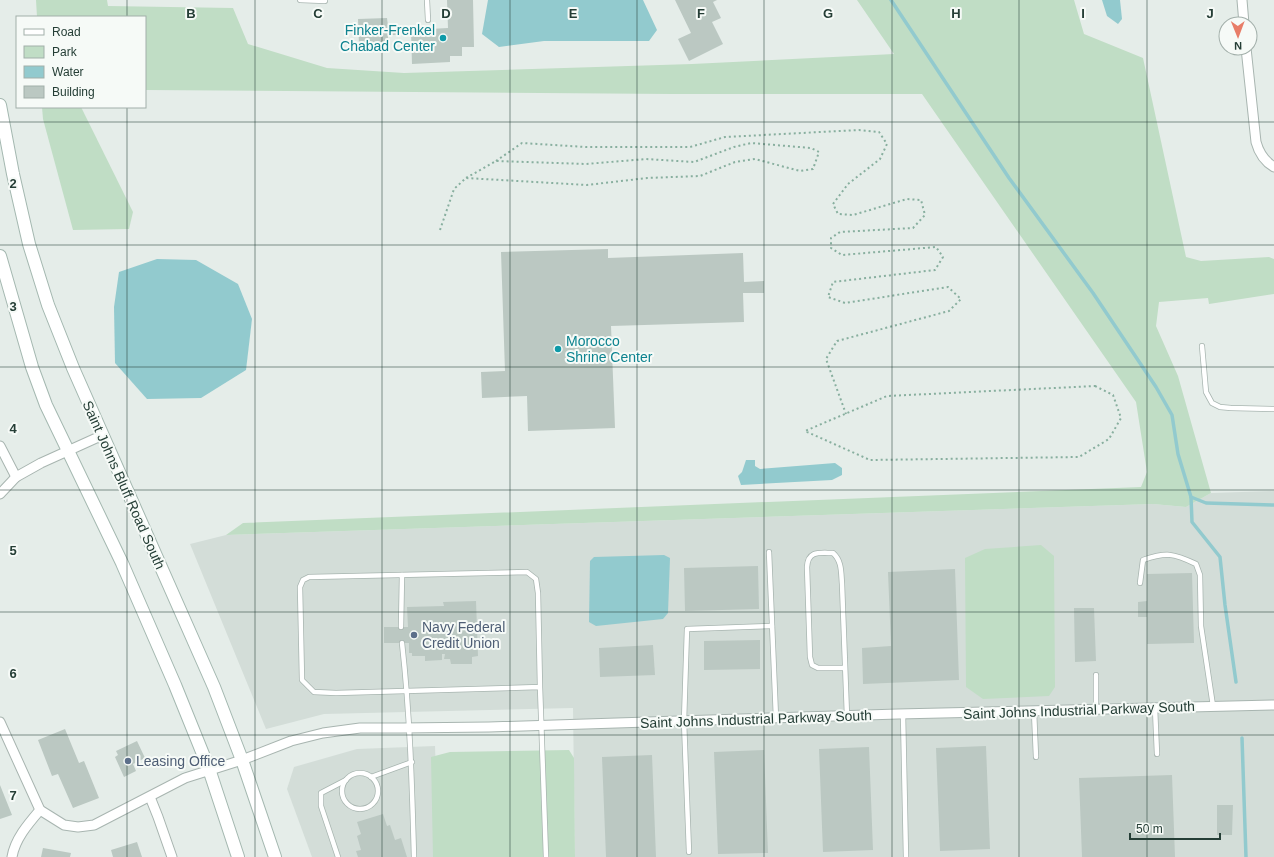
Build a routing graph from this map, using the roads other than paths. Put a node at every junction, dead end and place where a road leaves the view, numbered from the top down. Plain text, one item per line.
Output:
1 (300, 0) edge
2 (427, 0) edge
3 (1242, 0) edge
4 (325, 1) dead end
5 (1243, 16) edge
6 (428, 20) dead end
7 (1247, 56) edge
8 (0, 105) edge
9 (1272, 166) edge
10 (0, 256) edge
11 (1202, 346) dead end
12 (1274, 409) edge
13 (103, 435) junction
14 (0, 446) edge
15 (68, 451) junction
16 (16, 477) junction
17 (0, 494) edge
18 (769, 552) dead end
19 (402, 575) junction
20 (1140, 583) dead end
21 (772, 626) junction
22 (401, 627) dead end
23 (402, 643) dead end
24 (845, 668) junction
25 (1096, 675) dead end
26 (540, 687) junction
27 (407, 691) junction
28 (1274, 705) edge
29 (1213, 706) junction
30 (1156, 708) junction
31 (1096, 709) junction
32 (1034, 711) junction
33 (903, 714) junction
34 (847, 716) junction
35 (776, 718) junction
36 (684, 721) junction
37 (0, 722) edge
38 (541, 725) junction
39 (408, 728) junction
40 (1157, 754) dead end
41 (1036, 757) dead end
42 (242, 760) junction
43 (412, 762) junction
44 (209, 769) junction
45 (371, 777) junction
46 (346, 780) junction
47 (150, 797) junction
48 (40, 810) junction
49 (689, 852) dead end
50 (12, 857) edge
51 (172, 857) edge
52 (238, 857) edge
53 (275, 857) edge
54 (338, 857) edge
55 (414, 857) edge
56 (546, 857) edge
57 (906, 857) edge

1 - 4 lane
2 - 6 lane
3 - 5 street
7 - 9 street
8 - 13 main road, Saint Johns Bluff Road South
10 - 15 main road
11 - 12 lane
13 - 15 street
13 - 42 main road, Saint Johns Bluff Road South
14 - 16 street
15 - 16 street
15 - 44 main road
16 - 17 street
18 - 21 lane
19 - 22 lane
19 - 26 lane
19 - 27 lane
20 - 29 lane
21 - 35 lane
21 - 36 lane
23 - 27 lane
24 - 24 lane
24 - 34 lane
25 - 31 lane
26 - 27 lane
26 - 38 lane
27 - 39 lane
28 - 29 street, Saint Johns Industrial Parkway South
29 - 30 street, Saint Johns Industrial Parkway South
30 - 31 street, Saint Johns Industrial Parkway South
30 - 40 lane
31 - 32 street, Saint Johns Industrial Parkway South
32 - 33 street, Saint Johns Industrial Parkway South
32 - 41 lane
33 - 34 street, Saint Johns Industrial Parkway South
33 - 57 lane
34 - 35 street, Saint Johns Industrial Parkway South
35 - 36 street, Saint Johns Industrial Parkway South
36 - 38 street, Saint Johns Industrial Parkway South
36 - 49 lane
37 - 48 street
38 - 39 street, Saint Johns Industrial Parkway South
38 - 56 lane
39 - 42 street, Saint Johns Industrial Parkway South
39 - 43 lane
42 - 44 street, Saint Johns Industrial Parkway South
42 - 53 main road, Saint Johns Bluff Road South
43 - 45 lane
43 - 55 lane
44 - 47 street, Saint Johns Industrial Parkway South
44 - 52 main road
45 - 46 lane
45 - 46 lane
46 - 54 lane
47 - 48 street, Saint Johns Industrial Parkway South
47 - 51 street
48 - 50 street

